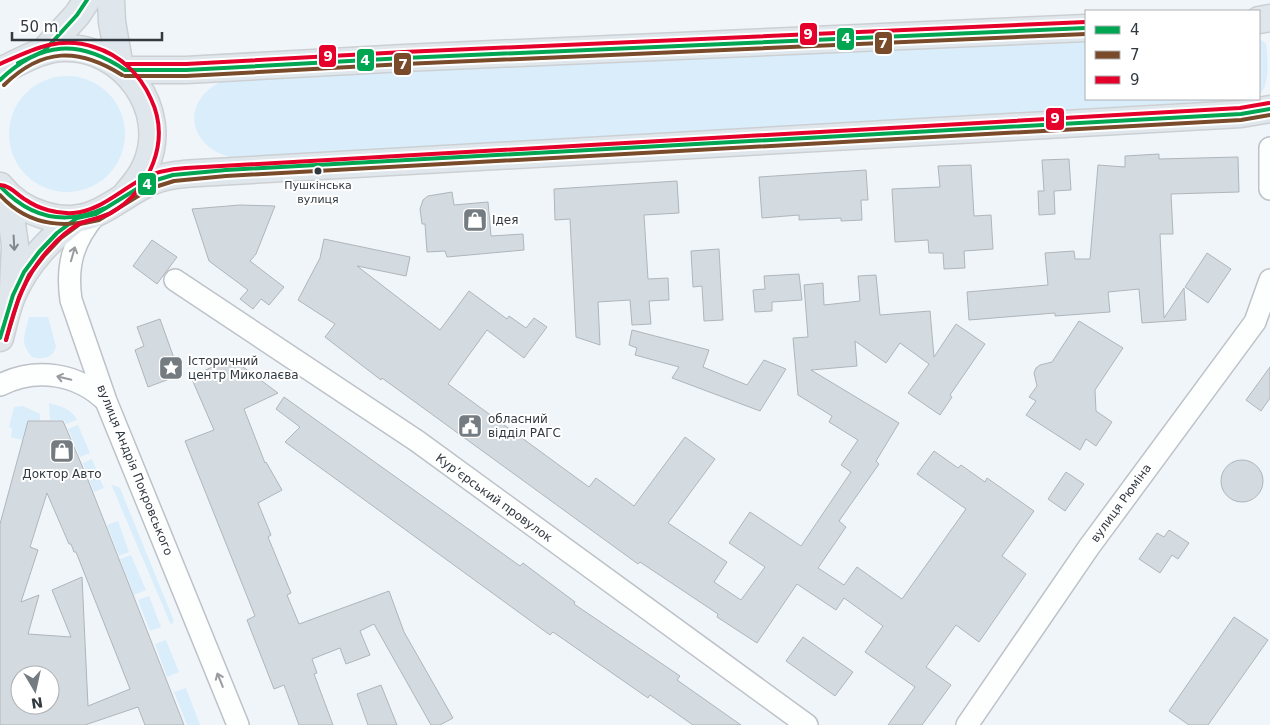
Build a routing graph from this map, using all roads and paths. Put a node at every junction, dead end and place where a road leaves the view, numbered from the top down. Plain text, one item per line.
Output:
1 (87, 0) edge
2 (111, 0) edge
3 (1085, 28) edge
4 (44, 51) junction
5 (10, 67) edge
6 (122, 68) junction
7 (0, 80) edge
8 (1270, 109) edge
9 (1270, 148) edge
10 (1270, 189) edge
11 (3, 191) edge
12 (124, 197) junction
13 (86, 216) junction
14 (175, 280) dead end
15 (1270, 280) edge
16 (13, 295) junction
17 (0, 338) edge
18 (0, 385) edge
19 (106, 401) junction
20 (238, 725) edge
21 (807, 725) edge
22 (967, 725) edge

1 - 4 main road
2 - 6 main road
3 - 6 main road
4 - 5 main road
4 - 6 main road
5 - 7 main road
6 - 12 main road
8 - 12 main road
9 - 10 street
11 - 13 main road
11 -> 16 main road
12 - 13 main road
13 - 16 main road
19 -> 13 street, вулиця Андрія Покровського
14 - 21 street, Курʼєрський провулок
15 - 22 street, вулиця Рюміна
16 - 17 main road
19 -> 18 street
20 -> 19 street, вулиця Андрія Покровського

